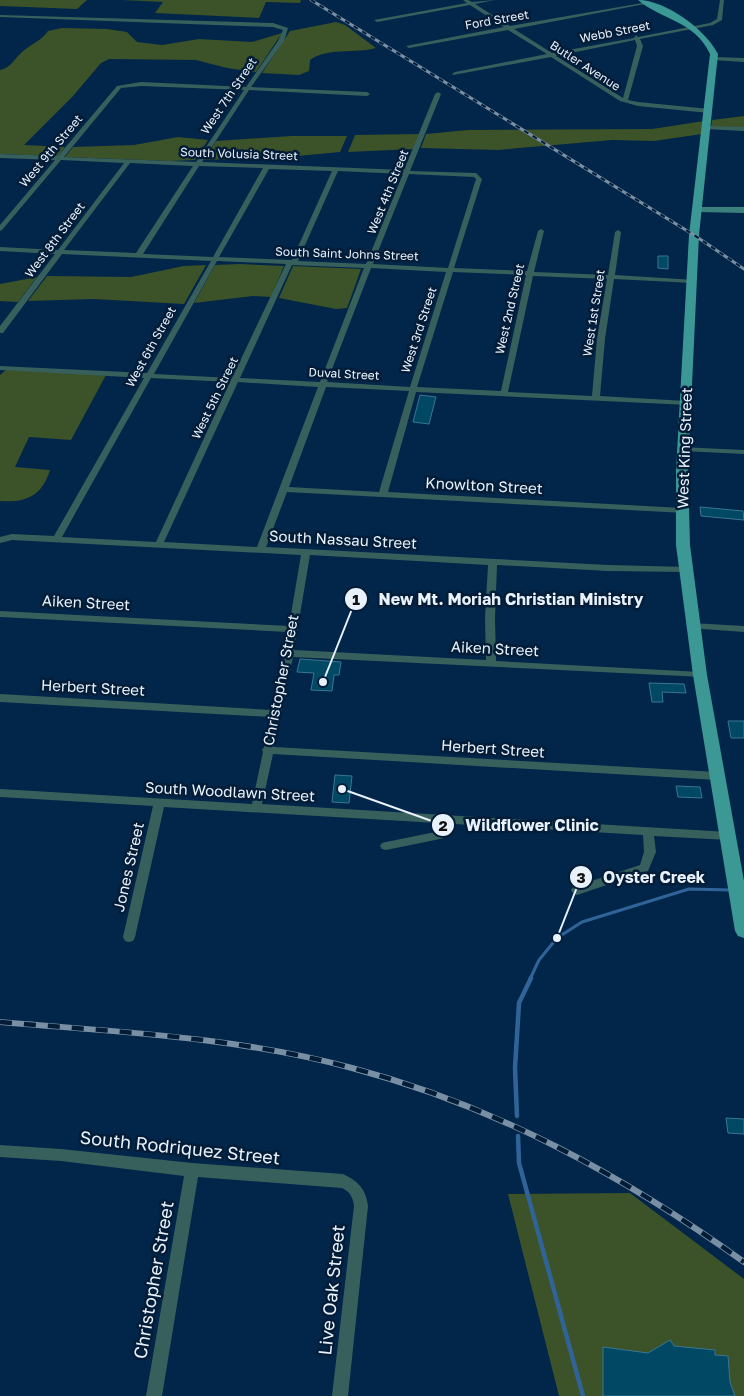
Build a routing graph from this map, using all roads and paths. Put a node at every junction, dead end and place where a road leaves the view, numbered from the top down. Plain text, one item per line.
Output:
1 (465, 0) edge
2 (493, 0) edge
3 (722, 0) edge
4 (645, 2) edge
5 (471, 4) junction
6 (1, 17) edge
7 (377, 20) dead end
8 (692, 27) junction
9 (509, 29) junction
10 (636, 37) junction
11 (409, 46) dead end
12 (550, 55) junction
13 (714, 59) junction
14 (744, 60) edge
15 (455, 74) dead end
16 (247, 89) junction
17 (367, 94) dead end
18 (438, 94) dead end
19 (625, 102) junction
20 (709, 111) junction
21 (707, 128) junction
22 (744, 129) edge
23 (0, 156) edge
24 (60, 158) junction
25 (128, 161) junction
26 (197, 164) junction
27 (267, 167) junction
28 (336, 170) junction
29 (407, 172) junction
30 (476, 175) joint
31 (698, 209) junction
32 (744, 210) edge
33 (0, 230) edge
34 (541, 231) dead end
35 (618, 232) dead end
36 (0, 249) edge
37 (60, 252) junction
38 (138, 256) junction
39 (214, 259) junction
40 (292, 262) junction
41 (369, 266) junction
42 (450, 269) junction
43 (530, 274) junction
44 (611, 278) junction
45 (692, 282) junction
46 (0, 331) edge
47 (0, 368) edge
48 (149, 375) junction
49 (236, 379) junction
50 (324, 384) junction
51 (412, 388) junction
52 (504, 393) junction
53 (596, 398) junction
54 (686, 403) junction
55 (683, 449) junction
56 (744, 452) edge
57 (284, 489) junction
58 (383, 494) junction
59 (682, 511) junction
60 (0, 540) edge
61 (56, 540) junction
62 (159, 544) junction
63 (261, 549) junction
64 (306, 552) junction
65 (493, 562) junction
66 (685, 569) junction
67 (0, 614) edge
68 (692, 626) junction
69 (291, 629) junction
70 (744, 629) edge
71 (288, 653) junction
72 (491, 664) junction
73 (700, 675) junction
74 (0, 698) edge
75 (274, 714) junction
76 (267, 750) junction
77 (717, 776) junction
78 (0, 793) edge
79 (159, 803) junction
80 (256, 808) junction
81 (648, 832) junction
82 (440, 835) dead end
83 (728, 836) junction
84 (386, 846) dead end
85 (577, 890) dead end
86 (744, 931) edge
87 (129, 937) dead end
88 (0, 1151) edge
89 (192, 1170) junction
90 (355, 1189) joint
91 (154, 1396) edge
92 (340, 1396) edge

1 - 5 street, Butler Avenue
2 - 5 street
3 - 8 street, Webb Street
4 - 8 main road
4 - 9 street, Ford Street
5 - 7 street
5 - 9 street, Butler Avenue
6 - 16 street, West 7th Street
8 - 10 street, Webb Street
8 - 13 main road
9 - 11 street, Ford Street
9 - 12 street, Butler Avenue
10 - 12 street, Webb Street
10 - 19 street
12 - 15 street, Webb Street
12 - 19 street, Butler Avenue
13 - 14 street
13 - 20 main road, West King Street
16 - 17 street
16 - 24 street, West 9th Street
16 - 26 street, West 7th Street
18 - 29 street, West 4th Street
19 - 20 street, Butler Avenue
20 - 21 main road, West King Street
21 - 22 street
21 - 31 main road, West King Street
23 - 24 street, South Volusia Street
24 - 25 street, South Volusia Street
24 - 33 street, West 9th Street
25 - 26 street, South Volusia Street
25 - 37 street, West 8th Street
26 - 27 street, South Volusia Street
26 - 38 street, West 7th Street
27 - 28 street, South Volusia Street
27 - 39 street, West 6th Street
28 - 29 street, South Volusia Street
28 - 40 street, West 5th Street
29 - 30 street, South Volusia Street
29 - 41 street, West 4th Street
30 - 42 street, West 3rd Street
31 - 32 main road
31 - 45 main road, West King Street
34 - 43 street, West 2nd Street
35 - 44 street, West 1st Street
36 - 37 street, South Saint Johns Street
37 - 38 street, South Saint Johns Street
37 - 46 street, West 8th Street
38 - 39 street, South Saint Johns Street
39 - 40 street, South Saint Johns Street
39 - 48 street, West 6th Street
40 - 41 street, South Saint Johns Street
40 - 49 street, West 5th Street
41 - 42 street, South Saint Johns Street
41 - 50 street, West 4th Street
42 - 43 street, South Saint Johns Street
42 - 51 street, West 3rd Street
43 - 44 street, South Saint Johns Street
43 - 52 street, West 2nd Street
44 - 45 street, South Saint Johns Street
44 - 53 street, West 1st Street
45 - 54 main road, West King Street
47 - 48 street, Duval Street
48 - 49 street, Duval Street
48 - 61 street, West 6th Street
49 - 50 street, Duval Street
49 - 62 street, West 5th Street
50 - 51 street, Duval Street
50 - 57 street, West 4th Street
51 - 52 street, Duval Street
51 - 58 street, West 3rd Street
52 - 53 street, Duval Street
53 - 54 street, Duval Street
54 - 55 main road, West King Street
55 - 56 street
55 - 59 main road, West King Street
57 - 58 street, Knowlton Street
57 - 63 street, West 4th Street
58 - 59 street, Knowlton Street
59 - 66 main road, West King Street
60 - 61 street, South Nassau Street
61 - 62 street, South Nassau Street
62 - 63 street, South Nassau Street
63 - 64 street, South Nassau Street
64 - 65 street, South Nassau Street
64 - 69 street, Christopher Street
65 - 66 street, South Nassau Street
65 - 72 street
66 - 68 main road, West King Street
67 - 69 street, Aiken Street
68 - 70 street
68 - 73 main road, West King Street
69 - 71 street, Christopher Street
71 - 72 street, Aiken Street
71 - 75 street, Christopher Street
72 - 73 street, Aiken Street
73 - 77 main road, West King Street
74 - 75 street, Herbert Street
75 - 76 street, Christopher Street
76 - 77 street, Herbert Street
76 - 80 street, Christopher Street
77 - 83 main road, West King Street
78 - 79 street, South Woodlawn Street
79 - 80 street, South Woodlawn Street
79 - 87 street, Jones Street
80 - 81 street, South Woodlawn Street
81 - 83 street, South Woodlawn Street
81 - 85 street
82 - 84 street
83 - 86 main road, West King Street
88 - 89 street, South Rodriquez Street
89 - 90 street, South Rodriquez Street
89 - 91 street, Christopher Street
90 - 92 street, Live Oak Street

